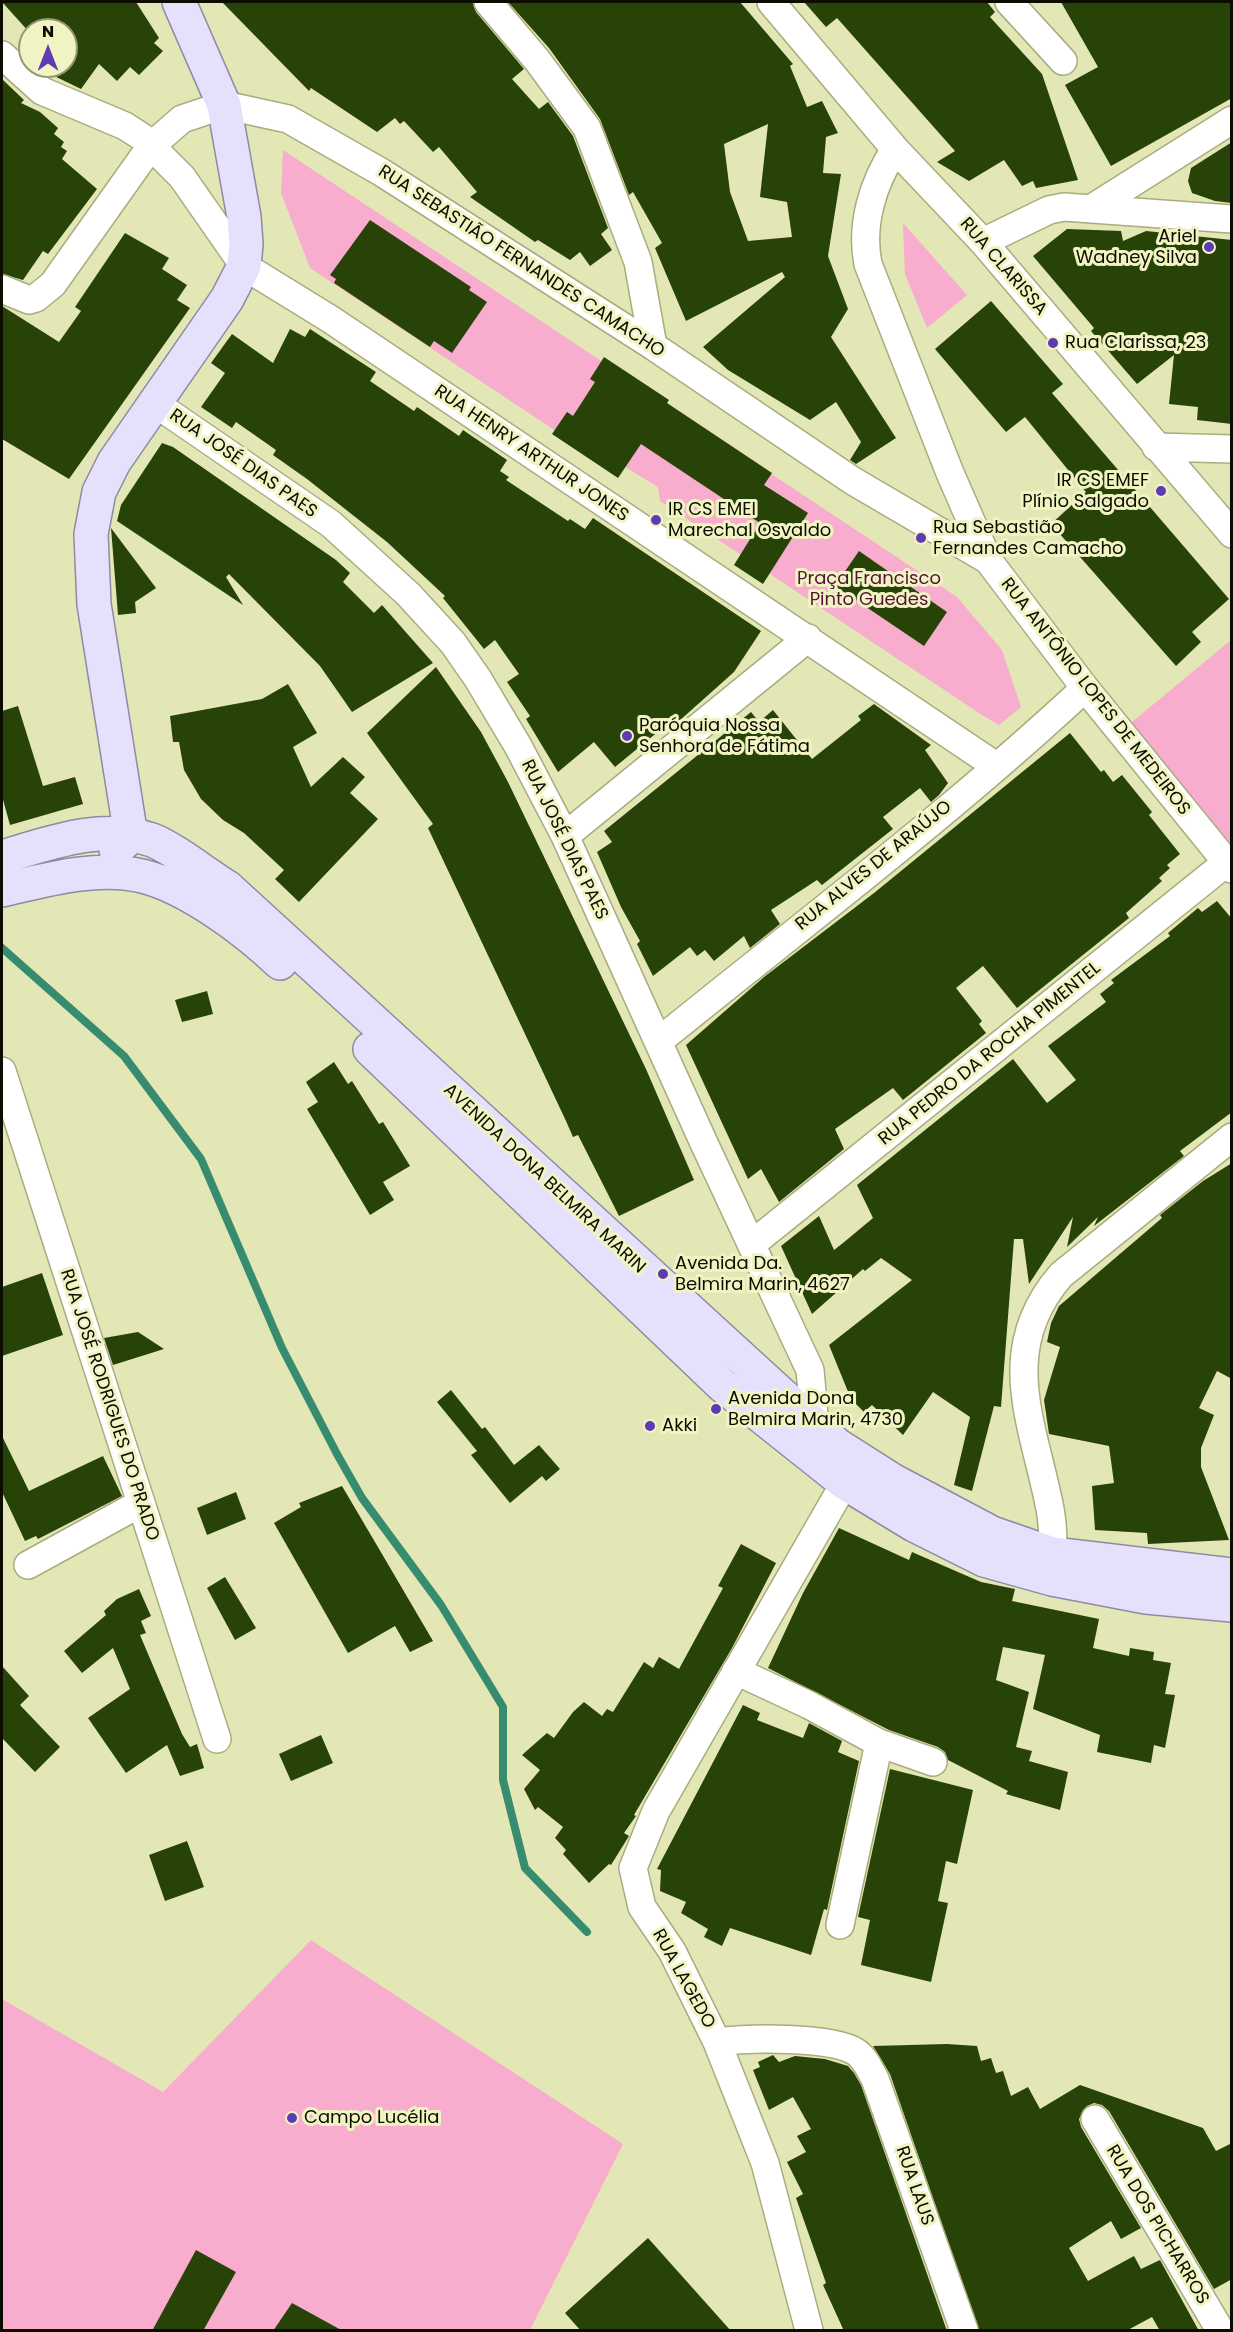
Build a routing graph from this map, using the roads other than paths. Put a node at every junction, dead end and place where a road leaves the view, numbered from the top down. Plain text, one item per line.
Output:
1 (179, 2) edge
2 (488, 2) edge
3 (771, 2) edge
4 (1009, 2) edge
5 (2, 55) edge
6 (1063, 61) dead end
7 (224, 105) junction
8 (1232, 120) edge
9 (151, 146) junction
10 (895, 149) junction
11 (1094, 207) junction
12 (1232, 219) edge
13 (983, 242) junction
14 (244, 266) junction
15 (2, 289) edge
16 (653, 346) junction
17 (156, 404) junction
18 (1156, 447) junction
19 (1232, 449) edge
20 (1232, 534) edge
21 (988, 560) junction
22 (808, 638) junction
23 (1085, 688) junction
24 (996, 766) junction
25 (115, 835) junction
26 (565, 836) junction
27 (2, 857) edge
28 (1229, 866) edge
29 (64, 876) junction
30 (2, 890) edge
31 (659, 1041) junction
32 (2, 1071) edge
33 (1232, 1137) edge
34 (752, 1244) junction
35 (802, 1416) junction
36 (852, 1471) junction
37 (141, 1503) junction
38 (28, 1564) dead end
39 (1052, 1567) junction
40 (1232, 1575) edge
41 (1232, 1605) edge
42 (736, 1671) junction
43 (217, 1740) dead end
44 (879, 1743) junction
45 (933, 1762) dead end
46 (840, 1925) dead end
47 (717, 2042) junction
48 (1095, 2119) dead end
49 (809, 2331) edge
50 (964, 2331) edge
51 (1220, 2331) edge

1 - 7 main road
2 - 16 street
3 - 10 street, RUA CLARISSA
4 - 6 street
5 - 9 street
7 - 9 street
7 - 14 main road
7 - 16 street, RUA SEBASTIÃO FERNANDES CAMACHO
8 - 11 street
9 - 14 street
9 - 15 street
10 - 13 street, RUA CLARISSA
10 - 21 street, RUA ANTÔNIO LOPES DE MEDEIROS
11 - 12 street
11 - 13 street
13 - 18 street, RUA CLARISSA
14 - 17 main road
14 - 22 street, RUA HENRY ARTHUR JONES
16 - 21 street, RUA SEBASTIÃO FERNANDES CAMACHO
17 - 25 main road
17 - 26 street, RUA JOSÉ DIAS PAES
18 - 19 street
18 - 20 street, RUA CLARISSA
21 - 23 street, RUA ANTÔNIO LOPES DE MEDEIROS
22 - 24 street, RUA HENRY ARTHUR JONES
22 - 26 street
23 - 24 street, RUA ALVES DE ARAÚJO
23 - 28 street, RUA ANTÔNIO LOPES DE MEDEIROS
24 - 31 street, RUA ALVES DE ARAÚJO
25 - 27 main road, AVENIDA DONA BELMIRA MARIN
25 - 29 main road
25 - 35 main road, AVENIDA DONA BELMIRA MARIN
26 - 31 street, RUA JOSÉ DIAS PAES
28 - 34 street, RUA PEDRO DA ROCHA PIMENTEL
29 - 30 main road, AVENIDA DONA BELMIRA MARIN
29 - 35 main road, AVENIDA DONA BELMIRA MARIN
31 - 34 street, RUA JOSÉ DIAS PAES
32 - 37 street, RUA JOSÉ RODRIGUES DO PRADO
33 - 39 street
34 - 35 street, RUA JOSÉ DIAS PAES
35 - 36 main road, AVENIDA DONA BELMIRA MARIN
36 - 39 main road, AVENIDA DONA BELMIRA MARIN
36 - 42 street, RUA LAGEDO
37 - 38 street
37 - 43 street, RUA JOSÉ RODRIGUES DO PRADO
39 - 40 main road, AVENIDA DONA BELMIRA MARIN
39 - 41 main road, AVENIDA DONA BELMIRA MARIN
42 - 44 street
42 - 47 street, RUA LAGEDO
44 - 45 street
44 - 46 street
47 - 49 street, RUA LAGEDO
47 - 50 street, RUA LAUS
48 - 51 street, RUA DOS PICHARROS

